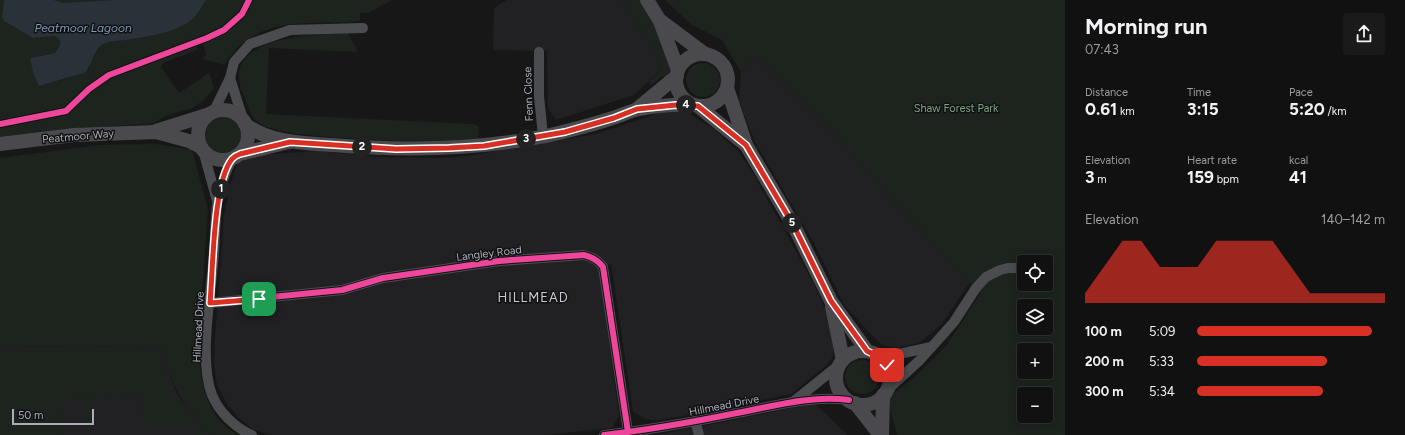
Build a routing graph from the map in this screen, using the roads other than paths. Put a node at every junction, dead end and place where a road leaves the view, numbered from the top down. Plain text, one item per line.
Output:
1 (647, 0) edge
2 (660, 21) junction
3 (363, 28) dead end
4 (539, 52) dead end
5 (705, 54) junction
6 (677, 73) junction
7 (230, 78) junction
8 (728, 88) junction
9 (696, 105) junction
10 (637, 109) junction
11 (210, 113) junction
12 (244, 122) junction
13 (156, 132) junction
14 (543, 136) junction
15 (290, 142) junction
16 (0, 144) edge
17 (746, 145) junction
18 (202, 148) junction
19 (236, 156) junction
20 (218, 203) junction
21 (1017, 269) edge
22 (831, 301) junction
23 (210, 303) junction
24 (931, 347) junction
25 (867, 351) junction
26 (881, 358) junction
27 (841, 362) junction
28 (885, 393) junction
29 (793, 402) junction
30 (852, 402) junction
31 (695, 421) junction
32 (628, 432) junction
33 (252, 435) edge
34 (604, 435) edge
35 (699, 435) edge
36 (881, 435) edge

1 - 2 main road
2 - 5 main road
2 - 6 main road
3 - 7 street
4 - 14 street, Fenn Close
5 - 6 main road
5 - 8 main road
6 - 9 main road
6 - 10 main road
7 - 11 street
7 - 12 street
8 - 9 main road
8 - 17 main road
9 - 10 main road
9 - 17 main road
10 - 14 main road
11 - 12 main road
11 - 13 main road, Peatmoor Way
11 - 18 main road
12 - 15 main road
12 - 19 main road
13 - 16 main road, Peatmoor Way
13 - 18 main road, Peatmoor Way
14 - 15 main road
15 - 19 main road
17 - 22 main road
18 - 19 main road
18 - 20 street, Hillmead Drive
19 - 20 street, Hillmead Drive
20 - 23 street, Hillmead Drive
21 - 24 street
22 - 25 main road
22 - 27 main road
23 - 32 street, Langley Road
23 - 33 street, Hillmead Drive
24 - 26 street
24 - 28 street
25 - 26 main road
25 - 27 main road
26 - 28 main road
27 - 29 street, Hillmead Drive
27 - 30 main road
28 - 30 main road
28 - 36 main road
29 - 30 street, Hillmead Drive
29 - 31 street, Hillmead Drive
30 - 36 main road
31 - 32 street, Hillmead Drive
31 - 35 street
32 - 34 street, Hillmead Drive

